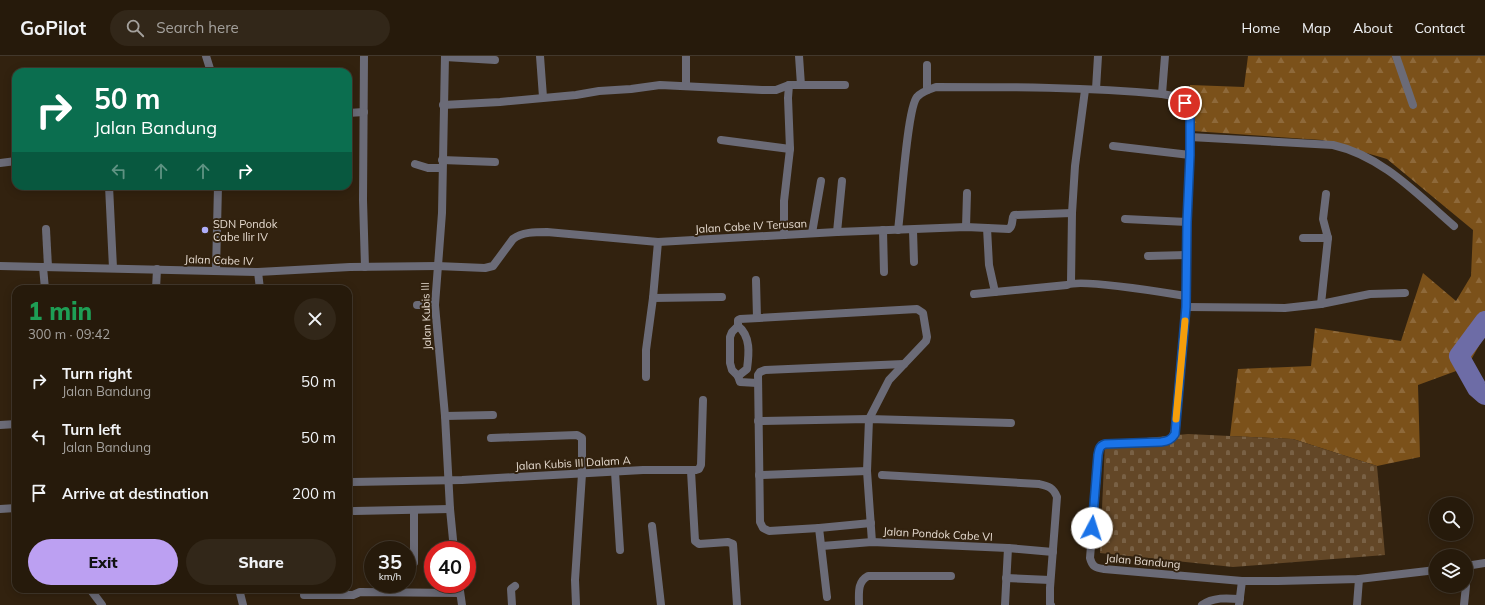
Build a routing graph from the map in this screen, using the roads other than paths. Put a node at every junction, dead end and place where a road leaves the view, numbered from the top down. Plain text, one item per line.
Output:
1 (206, 56) edge
2 (364, 56) edge
3 (445, 56) edge
4 (540, 56) edge
5 (686, 56) edge
6 (799, 56) edge
7 (1098, 56) edge
8 (1164, 56) edge
9 (1396, 56) edge
10 (495, 60) dead end
11 (927, 65) dead end
12 (210, 68) edge
13 (789, 85) junction
14 (801, 85) junction
15 (845, 85) dead end
16 (686, 86) junction
17 (1096, 89) junction
18 (927, 90) junction
19 (1085, 90) junction
20 (1162, 94) junction
21 (543, 97) junction
22 (444, 104) junction
23 (1413, 105) dead end
24 (352, 112) edge
25 (364, 112) junction
26 (1190, 137) junction
27 (721, 140) dead end
28 (1113, 146) dead end
29 (790, 149) junction
30 (1190, 155) junction
31 (12, 161) edge
32 (0, 162) edge
33 (495, 162) dead end
34 (415, 164) dead end
35 (442, 164) junction
36 (821, 181) dead end
37 (842, 181) dead end
38 (109, 190) edge
39 (218, 190) edge
40 (967, 193) dead end
41 (1326, 194) dead end
42 (1072, 213) junction
43 (1125, 219) dead end
44 (1187, 222) junction
45 (1454, 226) dead end
46 (966, 227) junction
47 (987, 228) junction
48 (46, 229) dead end
49 (883, 230) junction
50 (898, 230) junction
51 (913, 230) junction
52 (837, 232) junction
53 (812, 233) junction
54 (784, 235) junction
55 (1303, 238) dead end
56 (1328, 238) junction
57 (658, 242) junction
58 (1187, 255) junction
59 (1148, 256) dead end
60 (914, 262) dead end
61 (0, 266) edge
62 (437, 266) junction
63 (46, 267) junction
64 (365, 267) junction
65 (113, 268) junction
66 (157, 269) junction
67 (216, 271) junction
68 (258, 272) junction
69 (884, 272) dead end
70 (756, 280) dead end
71 (1072, 283) junction
72 (45, 285) edge
73 (156, 285) edge
74 (260, 285) edge
75 (995, 292) junction
76 (1405, 293) dead end
77 (974, 294) dead end
78 (1186, 296) junction
79 (722, 297) dead end
80 (653, 298) junction
81 (435, 304) junction
82 (1320, 304) junction
83 (417, 305) dead end
84 (1186, 307) junction
85 (757, 318) junction
86 (738, 326) junction
87 (904, 364) junction
88 (738, 376) junction
89 (646, 377) dead end
90 (757, 383) junction
91 (703, 400) dead end
92 (493, 415) dead end
93 (445, 416) junction
94 (869, 419) junction
95 (758, 421) junction
96 (1011, 423) dead end
97 (12, 424) edge
98 (0, 425) edge
99 (491, 438) dead end
100 (695, 470) junction
101 (868, 471) junction
102 (615, 472) junction
103 (582, 474) junction
104 (882, 475) dead end
105 (759, 476) junction
106 (449, 480) junction
107 (352, 482) dead end
108 (12, 508) edge
109 (0, 509) edge
110 (450, 509) junction
111 (414, 510) junction
112 (354, 511) dead end
113 (871, 523) junction
114 (652, 526) dead end
115 (819, 528) junction
116 (414, 541) edge
117 (453, 541) edge
118 (872, 542) junction
119 (822, 546) junction
120 (1008, 548) junction
121 (620, 550) dead end
122 (1053, 552) junction
123 (1485, 563) edge
124 (1473, 565) edge
125 (1429, 571) edge
126 (952, 576) dead end
127 (1006, 578) junction
128 (1359, 579) junction
129 (1050, 580) junction
130 (1242, 581) junction
131 (515, 586) dead end
132 (93, 593) edge
133 (240, 593) edge
134 (424, 593) edge
135 (460, 593) edge
136 (1465, 593) edge
137 (304, 595) dead end
138 (827, 597) dead end
139 (1240, 602) edge
140 (102, 605) edge
141 (243, 605) edge
142 (462, 605) edge
143 (512, 605) edge
144 (576, 605) edge
145 (661, 605) edge
146 (736, 605) edge
147 (859, 605) edge
148 (1005, 605) edge
149 (1051, 605) edge
150 (1202, 605) edge
151 (1357, 605) edge
152 (1464, 605) edge

1 - 12 street
2 - 25 street
3 - 10 street
3 - 22 street, Jalan Kubis III
4 - 21 street
5 - 16 street
6 - 14 street
7 - 17 street
8 - 20 street
9 - 23 street
11 - 18 street
13 - 14 street
13 - 16 street
13 - 29 street
14 - 15 street
16 - 21 street
17 - 19 street
17 - 20 street
18 - 19 street
18 - 50 street
19 - 42 street
20 - 26 street, Jalan Bandung
21 - 22 street
22 - 35 street, Jalan Kubis III
24 - 25 street
25 - 64 street
26 - 30 street, Jalan Bandung
26 - 45 street
27 - 29 street
28 - 30 street
29 - 54 street
30 - 44 street, Jalan Bandung
31 - 32 street
33 - 35 street
34 - 35 street
35 - 62 street, Jalan Kubis III
36 - 53 street
37 - 52 street
38 - 65 street
39 - 67 street
40 - 46 street
41 - 56 street
42 - 47 street, Jalan Cabe IV Terusan
42 - 71 street
43 - 44 street
44 - 58 street, Jalan Bandung
46 - 47 street, Jalan Cabe IV Terusan
46 - 51 street, Jalan Cabe IV Terusan
47 - 75 street
48 - 63 street
49 - 50 street, Jalan Cabe IV Terusan
49 - 52 street, Jalan Cabe IV Terusan
49 - 69 street
50 - 51 street, Jalan Cabe IV Terusan
51 - 60 street
52 - 53 street, Jalan Cabe IV Terusan
53 - 54 street, Jalan Cabe IV Terusan
54 - 57 street, Jalan Cabe IV Terusan
55 - 56 street
56 - 82 street
57 - 62 street, Jalan Cabe IV Terusan
57 - 80 street
58 - 59 street
58 - 78 street, Jalan Bandung
61 - 63 street, Jalan Cabe IV
62 - 64 street, Jalan Cabe IV
62 - 81 street, Jalan Kubis III
63 - 65 street, Jalan Cabe IV
63 - 72 street
64 - 68 street, Jalan Cabe IV
65 - 66 street, Jalan Cabe IV
66 - 67 street, Jalan Cabe IV
66 - 73 street
67 - 68 street, Jalan Cabe IV
68 - 74 street
70 - 85 street
71 - 75 street
71 - 78 street
75 - 77 street
76 - 82 street
78 - 84 street, Jalan Bandung
79 - 80 street
80 - 89 street
81 - 83 street
81 - 93 street, Jalan Kubis III
82 - 84 street
84 - 130 street, Jalan Bandung
85 - 86 street
85 - 87 street
86 - 88 street
86 - 88 street
87 - 90 street
87 - 94 street
88 - 90 street
90 - 95 street
91 - 100 street
92 - 93 street
93 - 106 street, Jalan Kubis III
94 - 95 street
94 - 96 street
94 - 101 street
95 - 105 street
97 - 98 street
99 - 103 street
100 - 102 street, Jalan Kubis III Dalam A
100 - 146 street
101 - 105 street
101 - 113 street
102 - 103 street, Jalan Kubis III Dalam A
102 - 121 street
103 - 106 street, Jalan Kubis III Dalam A
103 - 144 street
104 - 122 street
105 - 115 street
106 - 107 street, Jalan Kubis III Dalam A
106 - 110 street, Jalan Kubis III
108 - 109 street
110 - 111 street
110 - 117 street, Jalan Kubis III
111 - 112 street
111 - 116 street
113 - 115 street
113 - 118 street
114 - 145 street
115 - 119 street
118 - 119 street, Jalan Pondok Cabe VI
118 - 120 street, Jalan Pondok Cabe VI
119 - 138 street
120 - 122 street, Jalan Pondok Cabe VI
120 - 127 street
122 - 129 street
123 - 124 street
125 - 128 street, Jalan Bandung
126 - 147 street
127 - 129 street
127 - 148 street
128 - 130 street, Jalan Bandung
128 - 151 street
129 - 149 street
130 - 139 street
131 - 143 street
132 - 140 street
133 - 141 street
134 - 137 street
135 - 142 street
136 - 152 street
139 - 150 street

